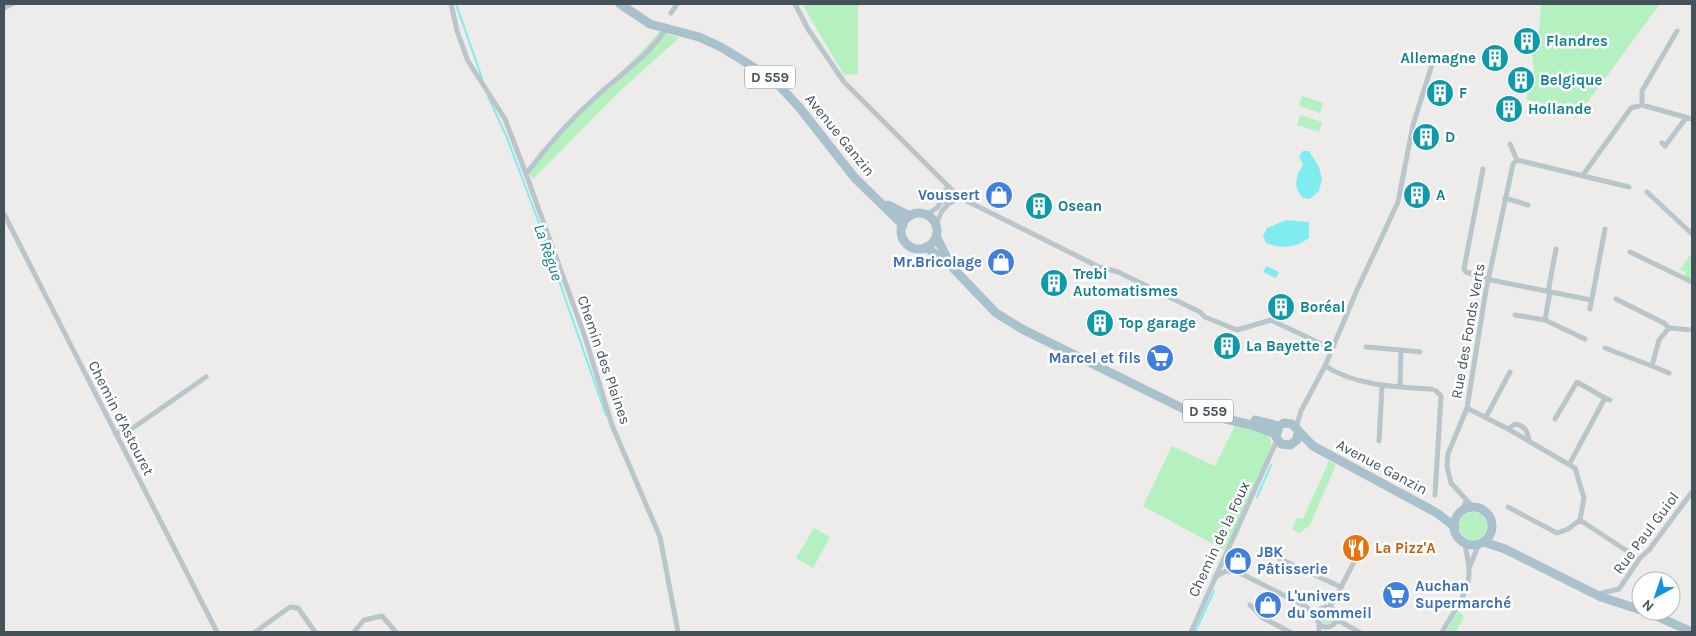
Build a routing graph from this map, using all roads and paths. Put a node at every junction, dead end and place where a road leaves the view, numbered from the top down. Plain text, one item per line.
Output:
1 (12, 4) edge
2 (451, 4) edge
3 (620, 4) edge
4 (677, 4) edge
5 (795, 4) edge
6 (4, 8) edge
7 (671, 13) dead end
8 (665, 29) junction
9 (1677, 31) dead end
10 (1451, 64) dead end
11 (1642, 105) junction
12 (1686, 118) junction
13 (1692, 119) edge
14 (1662, 143) dead end
15 (1510, 144) dead end
16 (1517, 160) junction
17 (1483, 169) dead end
18 (526, 174) junction
19 (1583, 175) junction
20 (942, 178) junction
21 (1629, 187) dead end
22 (945, 191) junction
23 (954, 192) junction
24 (1646, 192) dead end
25 (1505, 198) junction
26 (943, 199) junction
27 (955, 200) junction
28 (967, 201) junction
29 (881, 202) junction
30 (949, 204) junction
31 (1528, 205) dead end
32 (4, 214) edge
33 (926, 215) junction
34 (910, 216) junction
35 (936, 224) junction
36 (903, 225) junction
37 (1605, 228) dead end
38 (1692, 234) edge
39 (936, 236) junction
40 (926, 247) junction
41 (1556, 249) dead end
42 (1630, 252) dead end
43 (952, 266) junction
44 (1489, 280) junction
45 (1692, 282) edge
46 (1549, 292) junction
47 (1616, 299) dead end
48 (1591, 300) junction
49 (1590, 309) dead end
50 (1515, 315) dead end
51 (1545, 320) junction
52 (1669, 328) junction
53 (1692, 330) edge
54 (1585, 340) dead end
55 (1366, 347) dead end
56 (1605, 348) dead end
57 (1332, 349) junction
58 (1401, 350) junction
59 (1420, 352) dead end
60 (1325, 366) junction
61 (1652, 366) junction
62 (1510, 372) dead end
63 (1669, 373) dead end
64 (206, 377) dead end
65 (1382, 387) junction
66 (1400, 387) junction
67 (1467, 408) junction
68 (1301, 411) junction
69 (1486, 417) junction
70 (1555, 419) dead end
71 (1295, 428) junction
72 (1508, 429) junction
73 (115, 433) junction
74 (1277, 433) junction
75 (1529, 440) junction
76 (1379, 441) dead end
77 (1294, 443) junction
78 (1285, 445) junction
79 (1313, 446) junction
80 (1271, 456) junction
81 (1570, 463) junction
82 (1437, 466) junction
83 (1447, 467) junction
84 (1692, 492) edge
85 (1435, 495) dead end
86 (1466, 500) junction
87 (1508, 507) dead end
88 (1474, 508) junction
89 (1461, 512) junction
90 (1437, 513) junction
91 (1580, 520) junction
92 (1455, 527) junction
93 (1492, 531) junction
94 (1464, 543) junction
95 (1481, 543) junction
96 (1505, 549) junction
97 (1227, 553) junction
98 (1633, 555) dead end
99 (1357, 556) dead end
100 (1278, 558) dead end
101 (1223, 560) junction
102 (1469, 568) junction
103 (1228, 571) junction
104 (1238, 572) junction
105 (1215, 577) junction
106 (1341, 587) junction
107 (1621, 597) junction
108 (1336, 599) junction
109 (1631, 601) edge
110 (1631, 603) edge
111 (1250, 605) dead end
112 (1305, 606) junction
113 (1325, 608) junction
114 (1334, 611) junction
115 (1317, 617) junction
116 (1335, 621) junction
117 (1668, 621) edge
118 (1680, 621) edge
119 (1320, 624) junction
120 (1692, 626) edge
121 (1327, 627) junction
122 (217, 632) edge
123 (255, 632) edge
124 (315, 632) edge
125 (354, 632) edge
126 (396, 632) edge
127 (678, 632) edge
128 (1191, 632) edge
129 (1290, 632) edge
130 (1320, 632) edge
131 (1359, 632) edge
132 (1442, 632) edge
133 (1692, 632) edge

1 - 6 street
2 - 18 street, Chemin des Plaines
3 - 8 main road, Avenue Ganzin / D 559
4 - 7 street
5 - 20 street
8 - 18 street
8 - 29 main road, Avenue Ganzin / D 559
9 - 11 street
10 - 57 street
11 - 12 street
11 - 19 street
12 - 13 street
12 - 14 street
15 - 16 street
16 - 19 street
16 - 25 street, Rue des Fonds Verts
17 - 44 street
18 - 127 street, Chemin des Plaines
19 - 21 street
20 - 22 street
20 - 23 street
22 - 23 street
22 - 26 street
23 - 27 street
23 - 28 street
24 - 38 street
25 - 31 street
25 - 44 street, Rue des Fonds Verts
26 - 30 street
26 - 33 street
27 - 28 street
27 - 30 street
28 - 57 street
29 - 34 main road, Avenue Ganzin / D 559
29 - 36 main road, Avenue Ganzin / D 559
30 - 35 street
32 - 73 street, Chemin d'Astouret
33 - 34 main road
33 - 35 main road
34 - 36 main road
35 - 39 main road
36 - 40 main road
37 - 48 street
39 - 40 main road
39 - 43 main road, D 559
40 - 43 main road, D 559
41 - 46 street
42 - 45 street
43 - 74 main road, D 559
44 - 46 street
44 - 67 street, Rue des Fonds Verts
46 - 48 street
46 - 51 street
47 - 52 street
48 - 49 street
50 - 51 street
51 - 54 street
52 - 53 street
52 - 61 street
55 - 58 street
56 - 61 street
57 - 60 street
58 - 59 street
58 - 66 street
60 - 65 street
60 - 68 street
61 - 63 street
62 - 69 street
64 - 73 street
65 - 66 street
65 - 76 street
66 - 82 street
67 - 69 street
67 - 83 street, Rue des Fonds Verts
68 - 71 street
68 - 71 street
69 - 72 street
70 - 81 street
71 - 74 main road
71 - 77 main road
71 - 79 main road, Avenue Ganzin
72 - 75 street
72 - 75 street
73 - 122 street, Chemin d'Astouret
74 - 78 main road
74 - 80 street, Chemin de la Foux
75 - 81 street
77 - 78 main road
77 - 79 main road, Avenue Ganzin
78 - 80 street, Chemin de la Foux
79 - 90 main road, Avenue Ganzin
80 - 97 street, Chemin de la Foux
81 - 91 street
82 - 83 street
82 - 85 street
83 - 86 street
84 - 107 street, Rue Paul Guiol
86 - 88 street
86 - 89 street
87 - 91 street
88 - 89 main road
88 - 93 main road
89 - 90 main road, Avenue Ganzin
89 - 92 main road
90 - 92 main road, Avenue Ganzin
91 - 98 street
92 - 94 main road
93 - 95 main road
93 - 96 main road
94 - 95 main road
94 - 102 street
95 - 96 main road
95 - 102 street
96 - 107 main road
97 - 101 street, Chemin de la Foux
97 - 104 street
99 - 106 street
100 - 106 street
101 - 103 street
101 - 105 street, Chemin de la Foux
102 - 132 street
103 - 104 street
103 - 105 street
104 - 112 street
105 - 128 street, Chemin de la Foux
106 - 108 street
107 - 109 main road
107 - 110 main road
108 - 113 street
108 - 114 street
111 - 129 street
112 - 113 street
112 - 115 street
113 - 114 street
113 - 115 street
114 - 116 street
115 - 119 street
116 - 121 street
116 - 131 street
117 - 133 main road
118 - 120 main road
119 - 121 street
119 - 130 street
121 - 130 street
123 - 124 street
125 - 126 street

